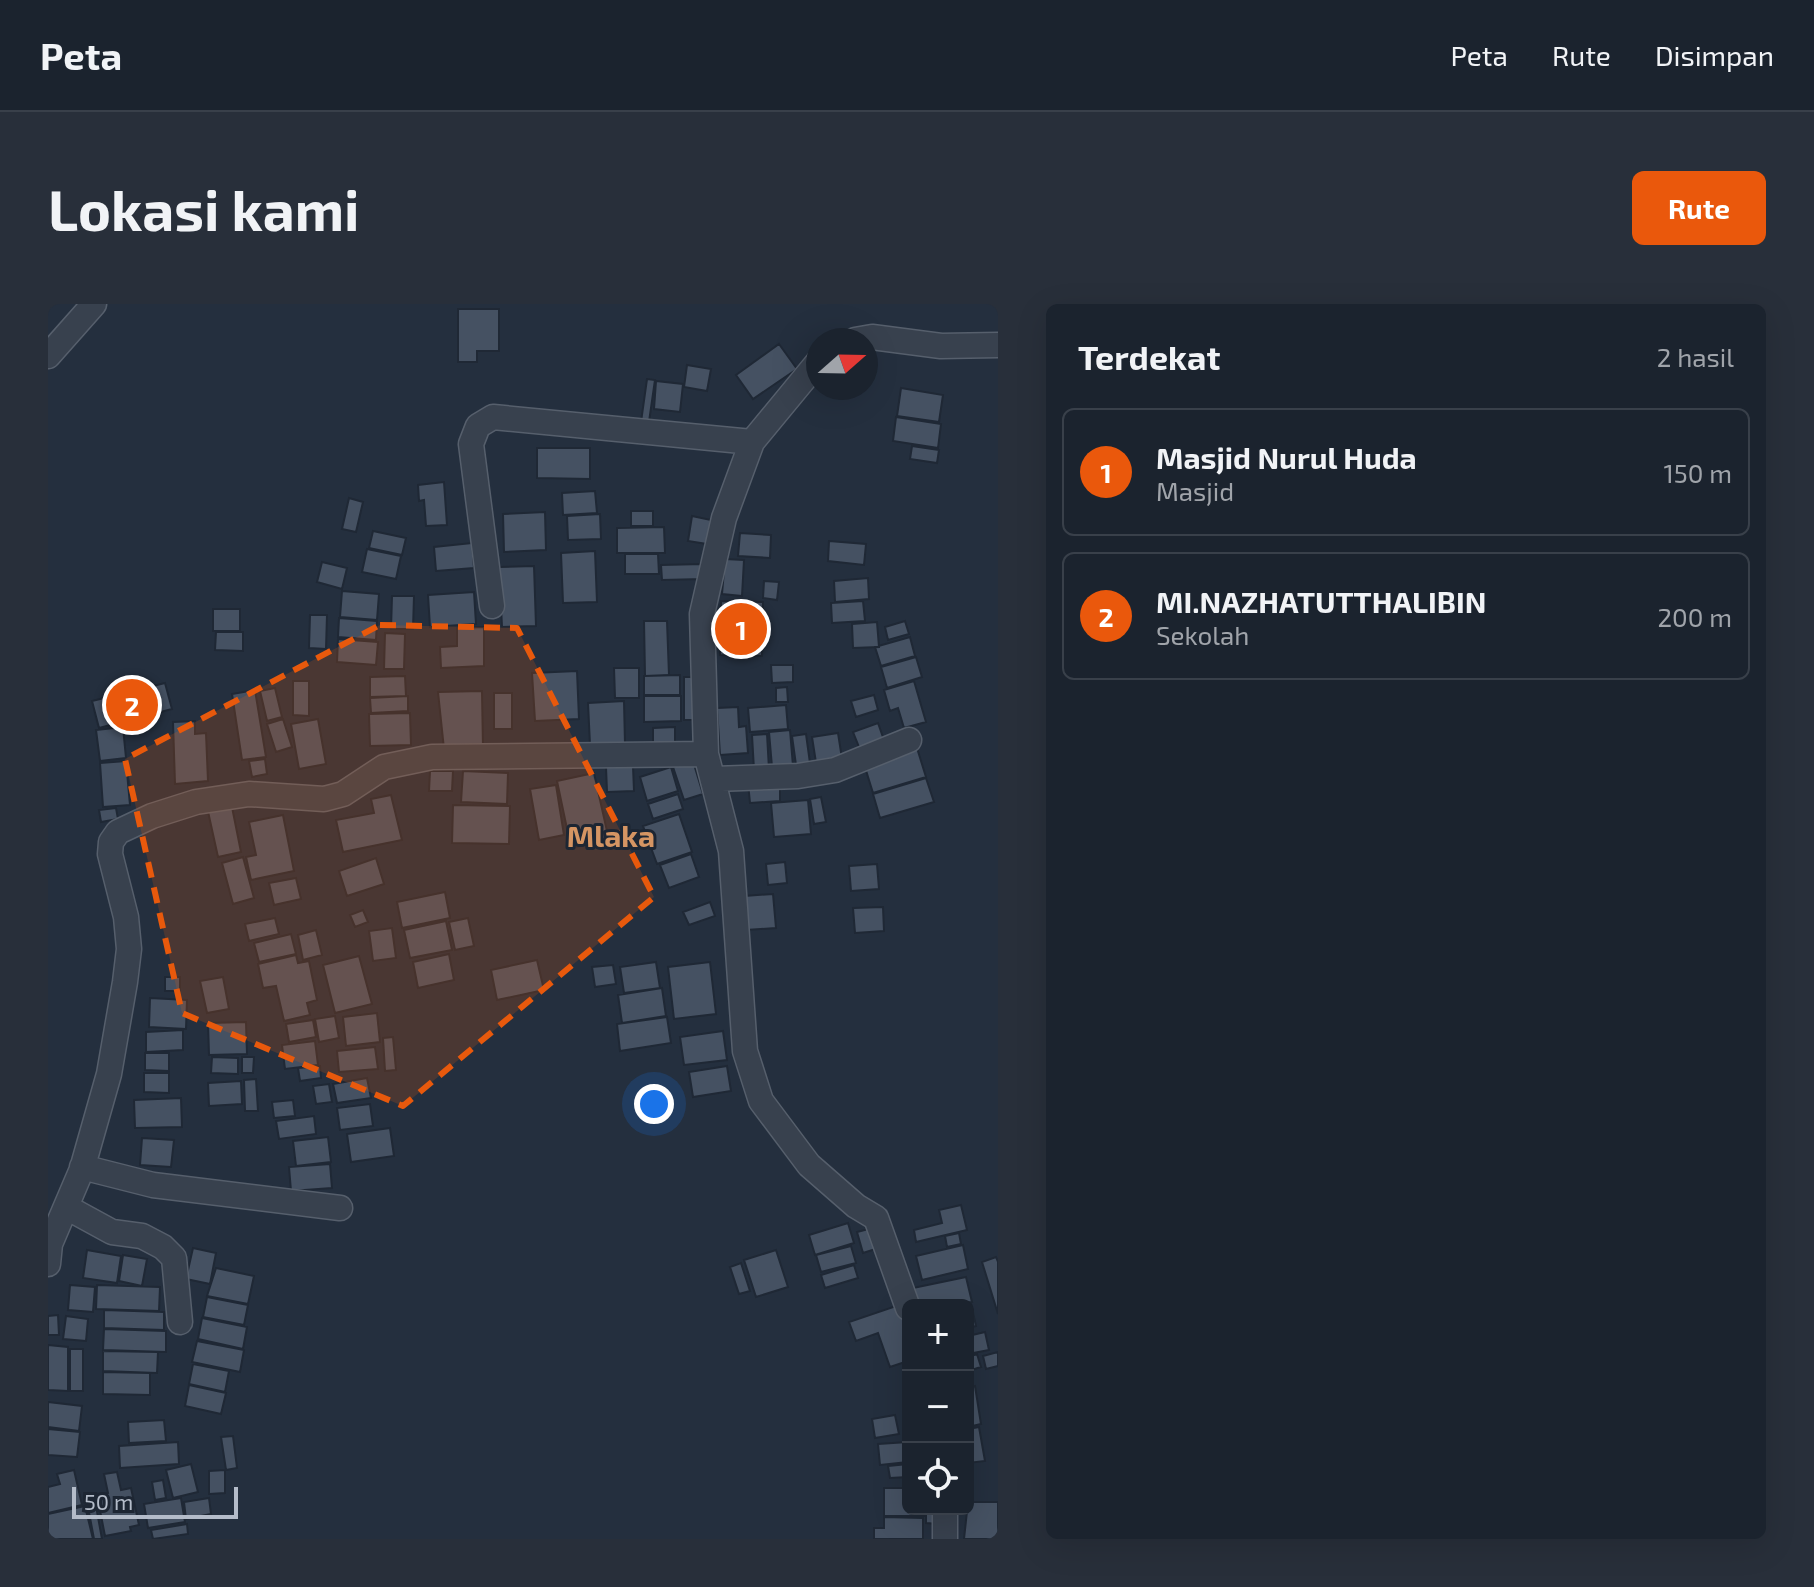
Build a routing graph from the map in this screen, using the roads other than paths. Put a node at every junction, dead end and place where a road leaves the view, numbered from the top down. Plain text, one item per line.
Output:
1 (94, 304) edge
2 (878, 338) edge
3 (998, 345) edge
4 (48, 356) edge
5 (806, 377) edge
6 (752, 442) junction
7 (492, 606) dead end
8 (909, 740) dead end
9 (706, 754) junction
10 (714, 779) junction
11 (82, 1168) junction
12 (340, 1208) dead end
13 (60, 1216) edge
14 (48, 1264) edge
15 (905, 1299) edge
16 (180, 1322) dead end
17 (945, 1515) edge
18 (945, 1539) edge

1 - 4 street
2 - 3 street
5 - 6 street
6 - 7 street
6 - 9 street
8 - 10 street
9 - 10 street
9 - 11 street
10 - 15 street
11 - 12 street
11 - 13 street
13 - 14 street
13 - 16 street
17 - 18 street

